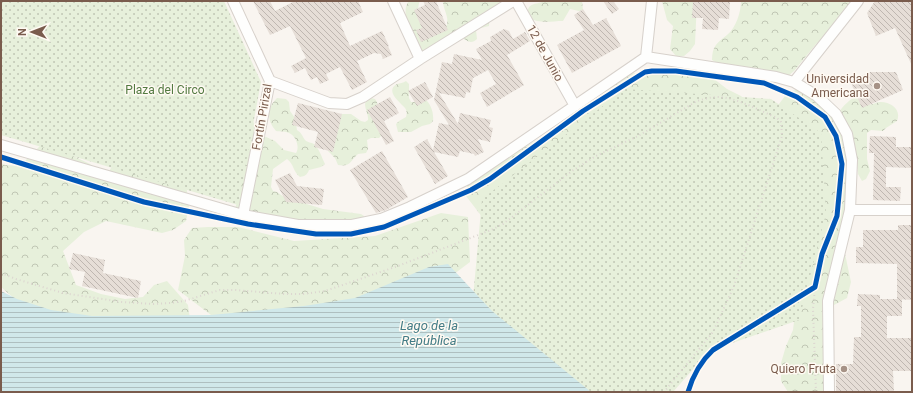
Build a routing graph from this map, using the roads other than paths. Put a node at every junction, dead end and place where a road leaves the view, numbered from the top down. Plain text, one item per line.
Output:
1 (233, 1) edge
2 (393, 1) edge
3 (513, 1) edge
4 (516, 1) edge
5 (652, 1) edge
6 (858, 1) edge
7 (646, 57) junction
8 (420, 59) junction
9 (270, 81) junction
10 (794, 82) junction
11 (575, 106) junction
12 (1, 145) edge
13 (850, 210) junction
14 (912, 210) edge
15 (243, 215) junction
16 (829, 392) edge

1 - 9 street, Fortín Pirizal
2 - 8 street
3 - 8 street
4 - 11 street, 12 de Junio
5 - 7 street
6 - 10 street
7 - 10 street
7 - 11 street
8 - 9 street
9 - 15 street, Fortín Pirizal
10 - 13 street
11 - 15 street
12 - 15 street
13 - 14 street
13 - 16 street

